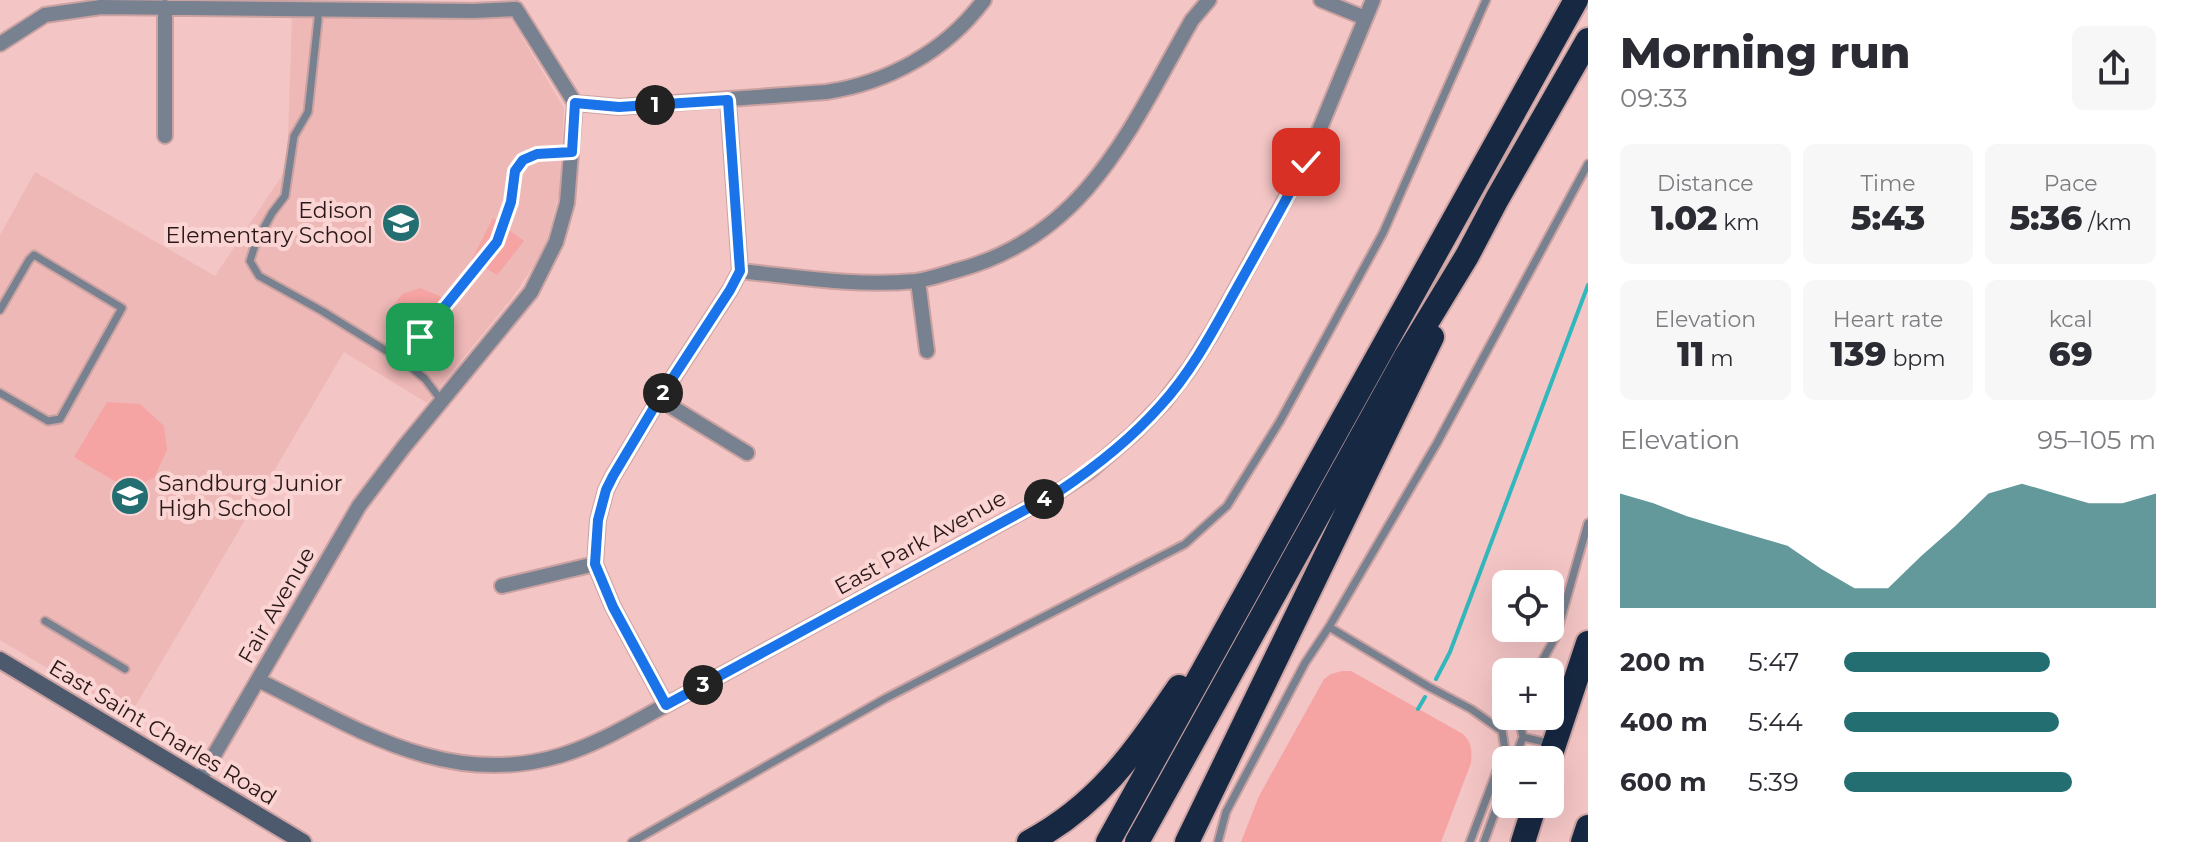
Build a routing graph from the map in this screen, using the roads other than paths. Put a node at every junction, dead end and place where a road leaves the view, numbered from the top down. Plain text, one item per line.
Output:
1 (984, 0) edge
2 (1209, 0) edge
3 (1321, 0) edge
4 (1373, 0) edge
5 (1486, 0) edge
6 (1576, 0) edge
7 (259, 4) edge
8 (518, 4) edge
9 (165, 7) junction
10 (45, 8) edge
11 (318, 9) junction
12 (1365, 18) junction
13 (1588, 40) edge
14 (0, 44) edge
15 (728, 100) junction
16 (575, 103) junction
17 (165, 136) dead end
18 (572, 152) junction
19 (1588, 164) edge
20 (1467, 256) junction
21 (740, 271) junction
22 (918, 281) junction
23 (0, 310) edge
24 (927, 351) dead end
25 (402, 360) junction
26 (0, 393) edge
27 (659, 399) junction
28 (442, 401) junction
29 (747, 453) dead end
30 (1588, 523) edge
31 (1265, 559) junction
32 (595, 564) junction
33 (502, 586) dead end
34 (1302, 605) junction
35 (45, 621) dead end
36 (1329, 627) junction
37 (1587, 647) edge
38 (1544, 658) edge
39 (0, 660) edge
40 (125, 669) dead end
41 (258, 680) junction
42 (666, 705) junction
43 (1522, 730) edge
44 (1502, 731) joint
45 (1523, 737) junction
46 (1519, 746) edge
47 (1540, 746) edge
48 (1554, 746) edge
49 (199, 781) junction
50 (1493, 818) edge
51 (1531, 818) edge
52 (1588, 827) edge
53 (303, 842) edge
54 (632, 842) edge
55 (1029, 842) edge
56 (1108, 842) edge
57 (1137, 842) edge
58 (1173, 842) edge
59 (1187, 842) edge
60 (1218, 842) edge
61 (1470, 842) edge
62 (1484, 842) edge
63 (1523, 842) edge
64 (1583, 842) edge

1 - 15 street
2 - 22 street
3 - 12 street
4 - 12 street, East Park Avenue
5 - 54 lane
6 - 31 highway
7 - 9 street
7 - 11 street
8 - 11 street
8 - 16 street
9 - 10 street
9 - 17 street
10 - 14 street
11 - 25 lane
12 - 42 street, East Park Avenue
13 - 20 highway
15 - 16 street
15 - 21 street
16 - 18 street, Fair Avenue
18 - 25 lane
18 - 28 street, Fair Avenue
19 - 36 lane
20 - 34 highway
20 - 57 highway
21 - 22 street
21 - 27 street
22 - 24 street
23 - 26 lane
25 - 28 lane
27 - 29 street
27 - 32 street
28 - 41 street, Fair Avenue
30 - 38 lane
31 - 55 highway
31 - 56 highway
32 - 33 street
32 - 42 street
34 - 58 highway
34 - 59 highway
35 - 40 lane
36 - 44 lane
36 - 60 lane
37 - 48 highway
39 - 49 main road, East Saint Charles Road
41 - 42 street, East Park Avenue
41 - 49 street, Fair Avenue
43 - 45 lane
44 - 61 lane
45 - 46 lane
45 - 47 lane
49 - 53 main road, East Saint Charles Road
50 - 62 lane
51 - 63 highway
52 - 64 highway

